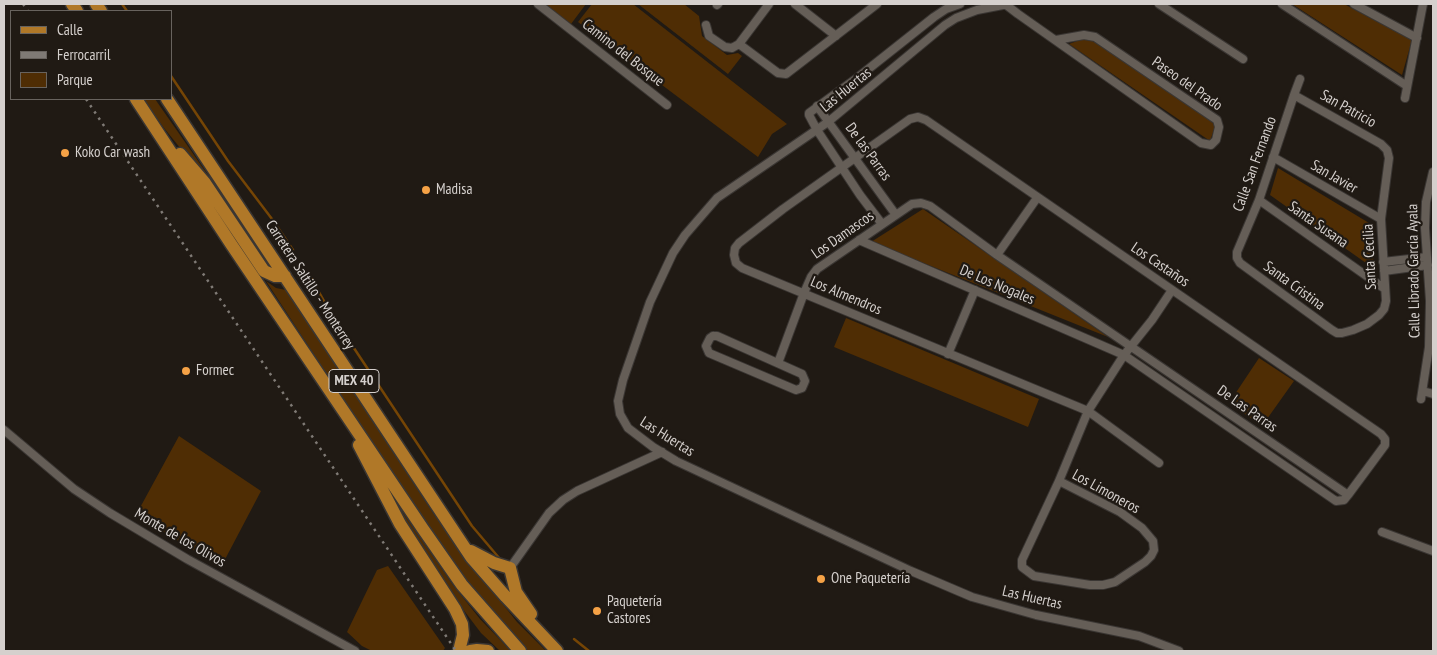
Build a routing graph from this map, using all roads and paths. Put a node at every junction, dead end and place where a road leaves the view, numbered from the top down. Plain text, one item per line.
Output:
1 (538, 4) edge
2 (769, 4) edge
3 (795, 4) edge
4 (878, 4) edge
5 (960, 4) edge
6 (1006, 4) edge
7 (1159, 4) edge
8 (1282, 4) edge
9 (1354, 4) edge
10 (1423, 4) edge
11 (804, 6) edge
12 (706, 25) dead end
13 (836, 36) junction
14 (1417, 38) junction
15 (1056, 40) junction
16 (739, 44) junction
17 (1243, 59) dead end
18 (1300, 80) dead end
19 (1407, 86) junction
20 (1294, 95) junction
21 (1405, 98) dead end
22 (168, 100) edge
23 (140, 104) edge
24 (667, 105) dead end
25 (817, 106) junction
26 (809, 116) joint
27 (918, 117) joint
28 (828, 122) junction
29 (817, 130) junction
30 (1387, 150) joint
31 (1273, 157) junction
32 (855, 158) junction
33 (842, 167) junction
34 (1433, 172) edge
35 (1037, 198) junction
36 (1258, 200) junction
37 (921, 203) joint
38 (896, 215) junction
39 (1381, 220) junction
40 (882, 224) junction
41 (859, 240) junction
42 (997, 255) junction
43 (1427, 257) junction
44 (1237, 258) joint
45 (1383, 262) junction
46 (1428, 265) junction
47 (1384, 271) junction
48 (284, 276) junction
49 (1385, 289) junction
50 (975, 290) junction
51 (1172, 290) junction
52 (804, 293) junction
53 (1337, 333) joint
54 (1131, 346) junction
55 (948, 354) junction
56 (1124, 355) junction
57 (778, 363) junction
58 (1433, 394) edge
59 (1088, 412) junction
60 (354, 426) junction
61 (4, 430) edge
62 (662, 452) junction
63 (1159, 463) dead end
64 (1059, 481) junction
65 (1348, 496) junction
66 (1382, 532) dead end
67 (458, 539) junction
68 (1433, 552) edge
69 (510, 568) junction
70 (355, 651) edge
71 (459, 651) edge
72 (470, 651) edge
73 (488, 651) edge
74 (520, 651) edge
75 (557, 651) edge
76 (1178, 651) edge

1 - 24 street, Camino del Bosque
2 - 16 street
3 - 11 street
4 - 13 street
5 - 25 street, Las Huertas
6 - 15 street, Paseo del Prado
6 - 28 street, Las Huertas
7 - 17 street
8 - 19 street
9 - 14 street
10 - 14 street
11 - 13 street
12 - 16 street
13 - 16 street
14 - 19 street
15 - 15 street, Paseo del Prado
18 - 20 street, Calle San Fernando
19 - 21 street
20 - 30 street, San Patricio
20 - 31 street, Calle San Fernando
22 - 48 main road, Carretera Saltillo - Monterrey / MEX 40
23 - 48 main road
23 - 60 main road, MEX 40
25 - 26 street, Las Huertas
25 - 28 street, De las Parras
26 - 29 street, De las Parras
27 - 32 street, Los Almendros
27 - 35 street, Los Castaños
28 - 29 street, Las Huertas
28 - 32 street, De las Parras
29 - 33 street, De las Parras
29 - 62 street, Las Huertas
30 - 39 street, Santa Cecilia
31 - 36 street, Calle San Fernando
31 - 39 street, San Javier
32 - 33 street, Los Almendros
32 - 38 street, De las Parras
33 - 40 street, De las Parras
33 - 52 street, Los Almendros
34 - 43 street, Calle Librado García Ayala
35 - 42 street
35 - 51 street, Los Castaños
36 - 44 street, Calle San Fernando
36 - 49 street, Santa Susana
37 - 38 street, Los Damascos
37 - 42 street, De Los Nogales
38 - 40 street, Los Damascos
39 - 45 street, Santa Cecilia
40 - 41 street, Los Damascos
41 - 50 street, De Los Nogales
41 - 52 street, Los Damascos
42 - 54 street, De Los Nogales
43 - 45 street
43 - 46 street, Calle Librado García Ayala
44 - 53 street, Santa Cristina
45 - 47 street, Santa Cecilia
46 - 47 street
46 - 58 street, Calle Librado García Ayala
47 - 49 street, Santa Cecilia
48 - 67 main road, Carretera Saltillo - Monterrey / MEX 40
49 - 53 street, Santa Cecilia
50 - 55 street
50 - 56 street, De Los Nogales
51 - 54 street, Los Limoneros
51 - 65 street, Los Castaños
52 - 55 street, Los Almendros
52 - 57 street, Los Damascos
54 - 56 street, Los Limoneros
54 - 65 street, De Las Parras
55 - 59 street, Los Almendros
56 - 59 street, Los Limoneros
56 - 65 street, De Las Parras
57 - 57 street
59 - 63 street, Los Almendros
59 - 64 street, Los Limoneros
60 - 71 main road
60 - 74 main road, MEX 40
61 - 70 street, Monte de los Olivos
62 - 69 street
62 - 76 street, Las Huertas
64 - 64 street, Los Limoneros
66 - 68 street
67 - 69 main road
67 - 75 main road, Carretera Saltillo - Monterrey / MEX 40
69 - 75 main road
72 - 73 main road

